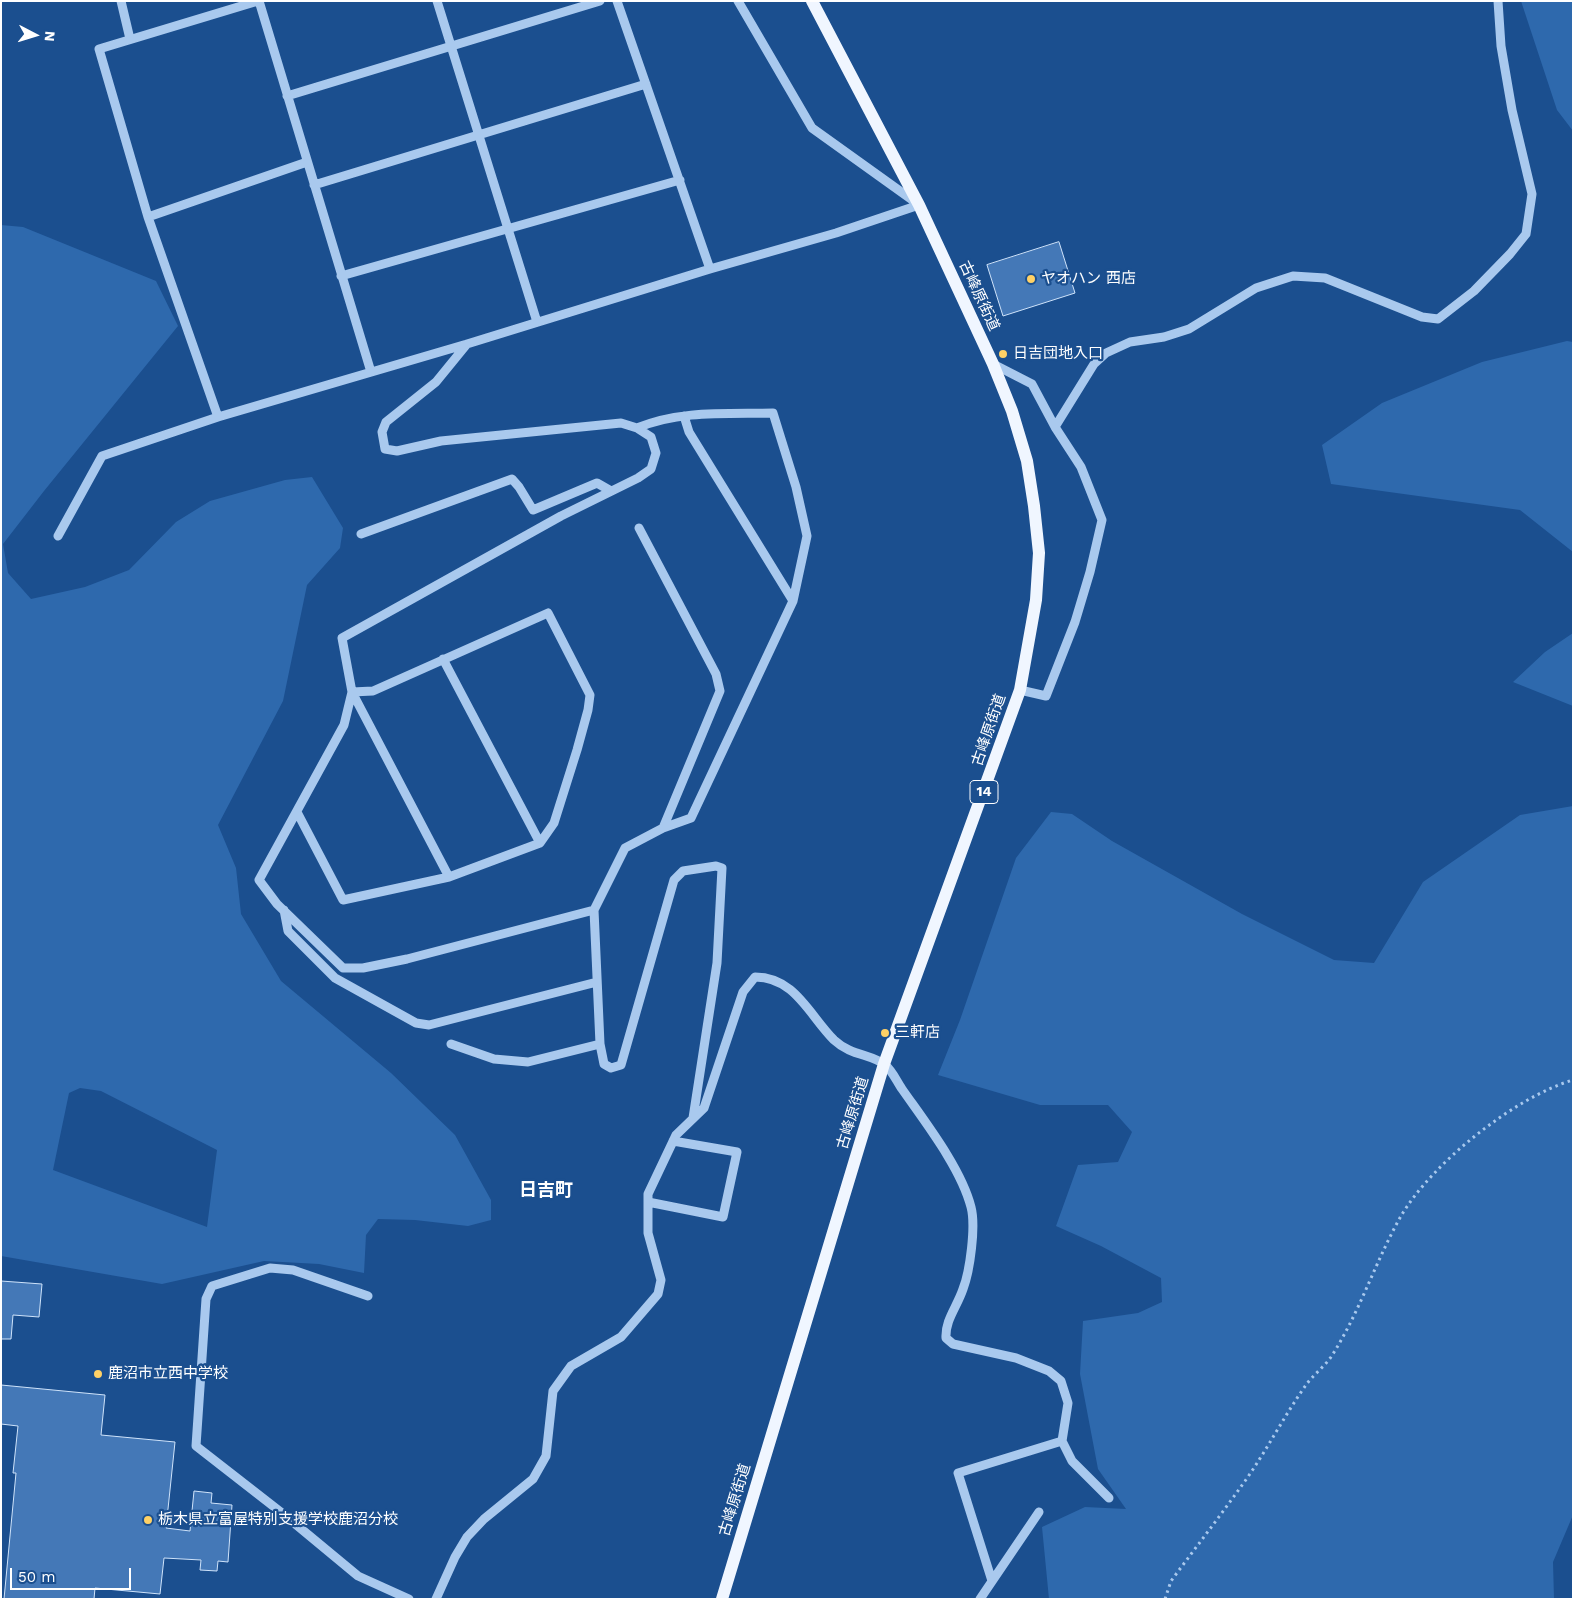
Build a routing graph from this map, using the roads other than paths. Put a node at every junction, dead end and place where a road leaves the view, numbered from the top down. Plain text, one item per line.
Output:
1 (121, 1) edge
2 (258, 1) edge
3 (437, 1) edge
4 (600, 1) edge
5 (618, 1) edge
6 (738, 1) edge
7 (812, 1) edge
8 (1498, 1) edge
9 (130, 40) junction
10 (451, 46) junction
11 (646, 84) junction
12 (287, 96) junction
13 (479, 135) junction
14 (307, 162) junction
15 (680, 180) junction
16 (314, 185) junction
17 (919, 205) junction
18 (148, 217) junction
19 (508, 228) junction
20 (710, 269) junction
21 (341, 276) junction
22 (537, 322) junction
23 (467, 344) junction
24 (993, 364) junction
25 (371, 372) junction
26 (684, 416) junction
27 (218, 417) junction
28 (1055, 427) junction
29 (637, 428) junction
30 (610, 491) junction
31 (639, 528) dead end
32 (361, 534) dead end
33 (58, 536) dead end
34 (793, 601) junction
35 (443, 659) junction
36 (1020, 690) junction
37 (352, 692) junction
38 (297, 812) junction
39 (663, 828) junction
40 (540, 843) junction
41 (449, 877) junction
42 (284, 910) junction
43 (594, 910) junction
44 (597, 982) junction
45 (451, 1044) dead end
46 (600, 1044) junction
47 (884, 1064) junction
48 (693, 1118) junction
49 (673, 1141) junction
50 (648, 1202) junction
51 (368, 1296) dead end
52 (1062, 1441) junction
53 (1109, 1498) dead end
54 (1039, 1512) dead end
55 (992, 1581) junction
56 (408, 1599) edge
57 (436, 1599) edge
58 (722, 1599) edge
59 (980, 1599) edge

1 - 9 street
2 - 9 street
2 - 12 street
3 - 10 street
4 - 10 street
5 - 11 street
6 - 17 street
7 - 17 main road, 古峰原街道 / 14
8 - 28 street
9 - 18 street
10 - 12 street
10 - 13 street
11 - 13 street
11 - 15 street
12 - 14 street
13 - 16 street
13 - 19 street
14 - 16 street
14 - 18 street
15 - 19 street
15 - 20 street
16 - 21 street
17 - 20 street
17 - 24 main road, 古峰原街道 / 14
18 - 27 street
19 - 21 street
19 - 22 street
20 - 22 street
21 - 25 street
22 - 23 street
23 - 25 street
23 - 29 street
24 - 28 street
24 - 36 main road, 古峰原街道 / 14
25 - 27 street
26 - 29 street
26 - 34 street
26 - 34 street
27 - 33 street
28 - 36 street
29 - 30 street
30 - 32 street
30 - 37 street
31 - 39 street
34 - 39 street
35 - 37 street
35 - 40 street
35 - 40 street
36 - 47 main road, 古峰原街道 / 14
37 - 38 street
37 - 41 street
38 - 41 street
38 - 42 street
39 - 43 street
40 - 41 street
42 - 43 street
42 - 44 street
43 - 44 street
44 - 46 street
45 - 46 street
46 - 48 street
47 - 48 street
47 - 52 street
47 - 58 main road, 古峰原街道 / 14
48 - 49 street
49 - 50 street
49 - 50 street
50 - 57 street
51 - 56 street
52 - 53 street
52 - 55 street
54 - 55 street
55 - 59 street

